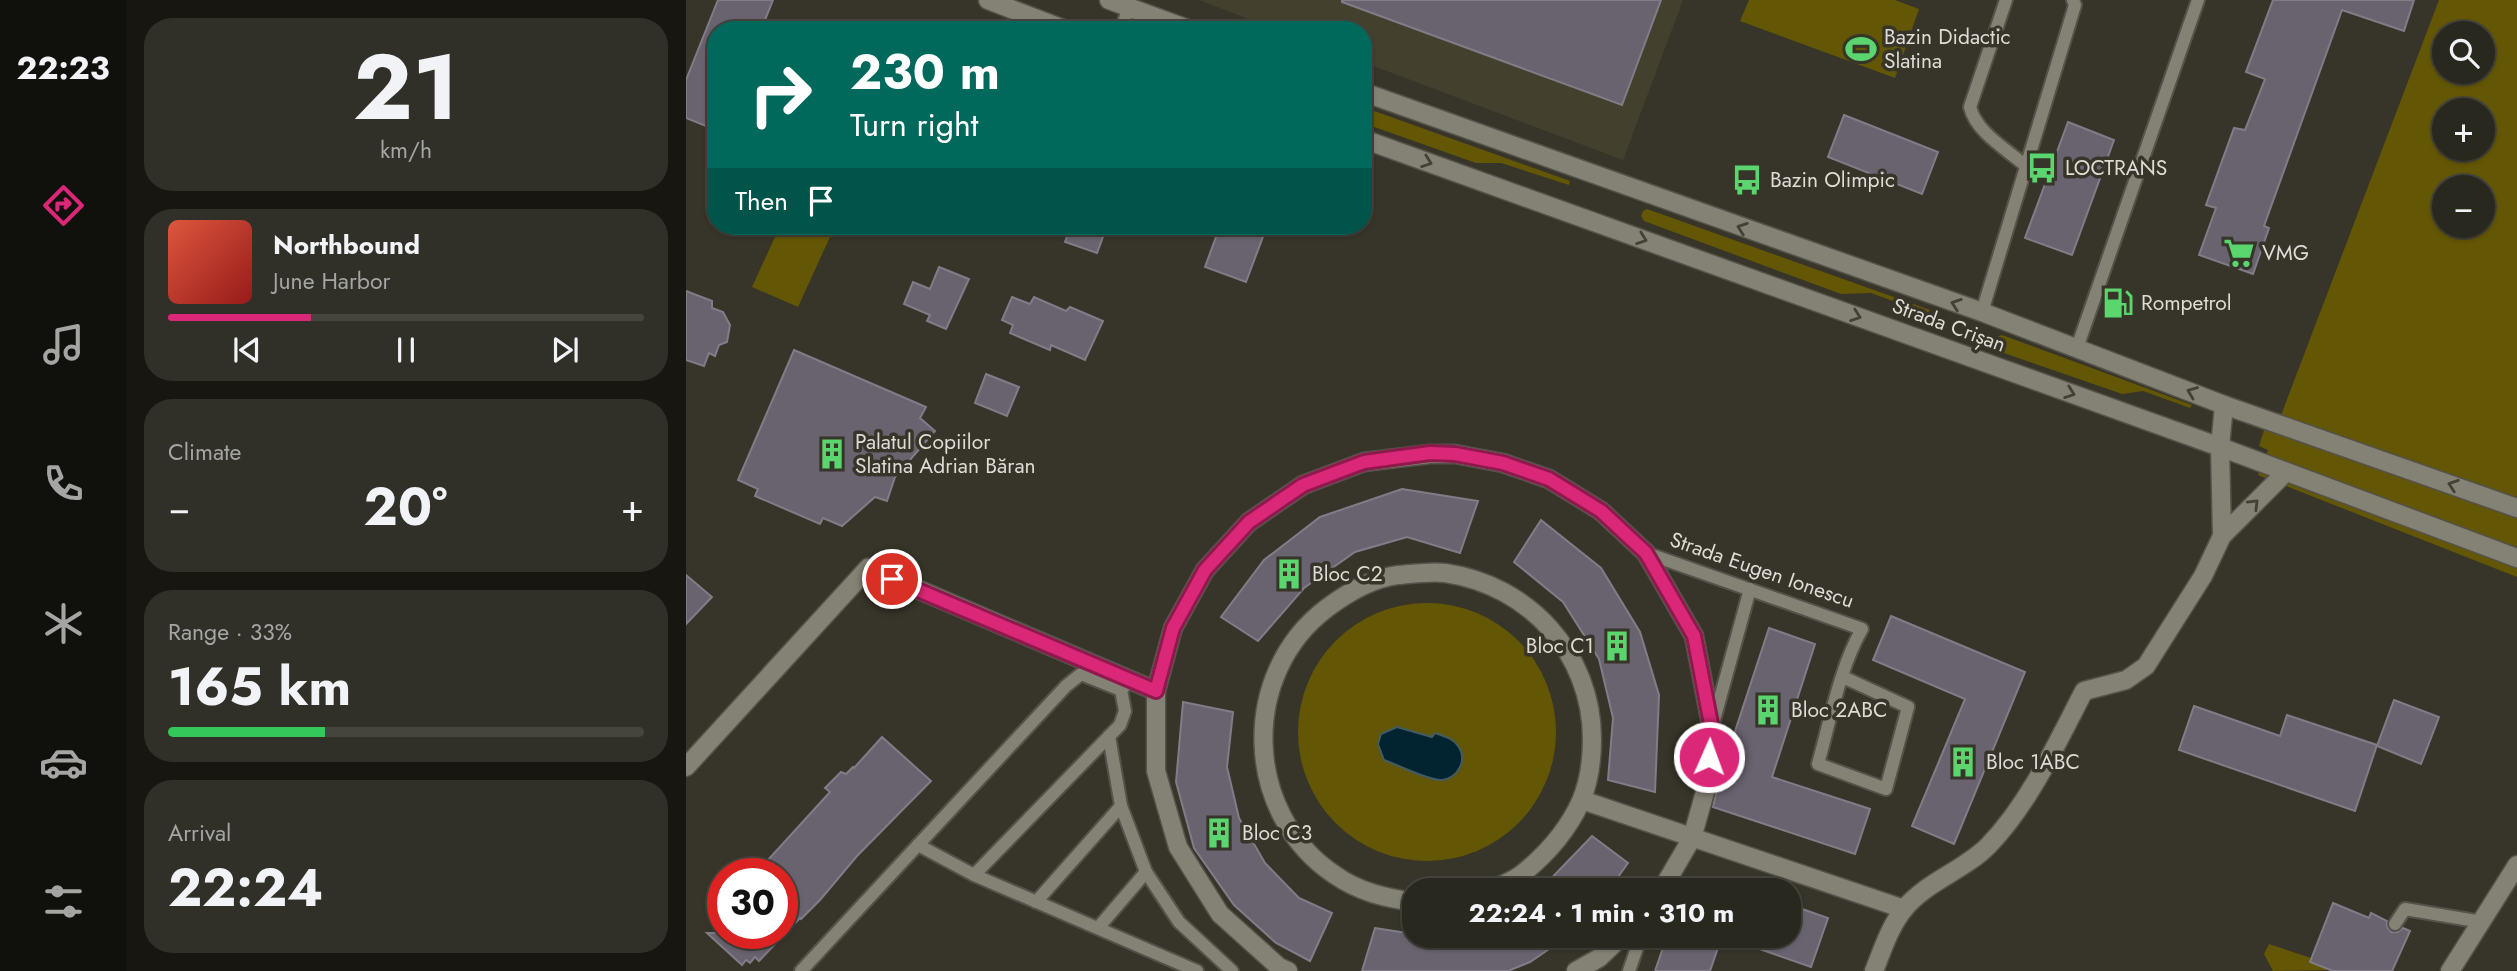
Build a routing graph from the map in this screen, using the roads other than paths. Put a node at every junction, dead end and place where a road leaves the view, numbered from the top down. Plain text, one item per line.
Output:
1 (988, 0) edge
2 (1109, 0) edge
3 (2006, 0) edge
4 (2073, 0) edge
5 (2198, 0) edge
6 (1128, 4) edge
7 (1043, 21) edge
8 (1123, 21) edge
9 (1169, 21) edge
10 (1372, 95) edge
11 (1372, 142) edge
12 (2025, 166) junction
13 (1982, 312) junction
14 (2077, 348) junction
15 (2224, 405) junction
16 (2220, 447) junction
17 (2285, 473) junction
18 (2517, 508) edge
19 (2222, 536) junction
20 (1646, 553) junction
21 (2517, 558) edge
22 (1750, 589) junction
23 (1843, 677) junction
24 (1126, 685) junction
25 (1156, 691) junction
26 (1712, 729) junction
27 (1109, 736) junction
28 (686, 767) edge
29 (1582, 800) junction
30 (1121, 806) junction
31 (1692, 838) junction
32 (918, 845) junction
33 (2517, 865) edge
34 (1146, 872) junction
35 (974, 876) junction
36 (1516, 878) edge
37 (1669, 878) edge
38 (1402, 900) edge
39 (1036, 902) junction
40 (1904, 909) junction
41 (2482, 922) junction
42 (2395, 924) dead end
43 (1098, 928) junction
44 (1610, 948) edge
45 (1637, 948) edge
46 (801, 971) edge
47 (1197, 971) edge
48 (1232, 971) edge
49 (1288, 971) edge
50 (1576, 971) edge
51 (1629, 971) edge
52 (1874, 971) edge
53 (2449, 971) edge

1 - 7 street
2 - 6 street
3 - 12 lane
4 - 12 lane
5 - 14 lane
6 - 8 lane
6 - 9 street
13 -> 10 street, Strada Crișan
11 -> 16 street, Strada Crișan
12 - 13 lane
13 - 14 street, Strada Crișan
15 -> 14 street, Strada Crișan
15 - 16 street
18 -> 15 street, Strada Crișan
16 - 17 street, Strada Crișan
16 - 19 street
19 -> 17 street
17 - 21 street, Strada Crișan
19 - 40 street
20 - 22 lane, Strada Eugen Ionescu
20 - 25 street, Strada Eugen Ionescu
20 - 26 street, Strada Eugen Ionescu
22 - 23 lane, Strada Eugen Ionescu
22 - 26 lane
23 - 23 lane
24 - 25 street
24 - 27 lane
24 - 28 street
24 - 32 lane
25 - 49 street, Strada Eugen Ionescu
26 - 31 street, Strada Eugen Ionescu
27 - 30 lane
27 - 35 lane
29 - 31 street
29 - 36 street
29 - 38 street
30 - 34 lane
30 - 39 lane
31 - 37 street, Strada Eugen Ionescu
31 - 40 street
32 - 35 lane
32 - 46 lane
33 - 41 street
34 - 43 lane
34 - 48 lane
35 - 39 lane
39 - 43 lane
40 - 52 street
41 - 42 lane
41 - 53 street
43 - 47 lane
44 - 50 street
45 - 51 lane

